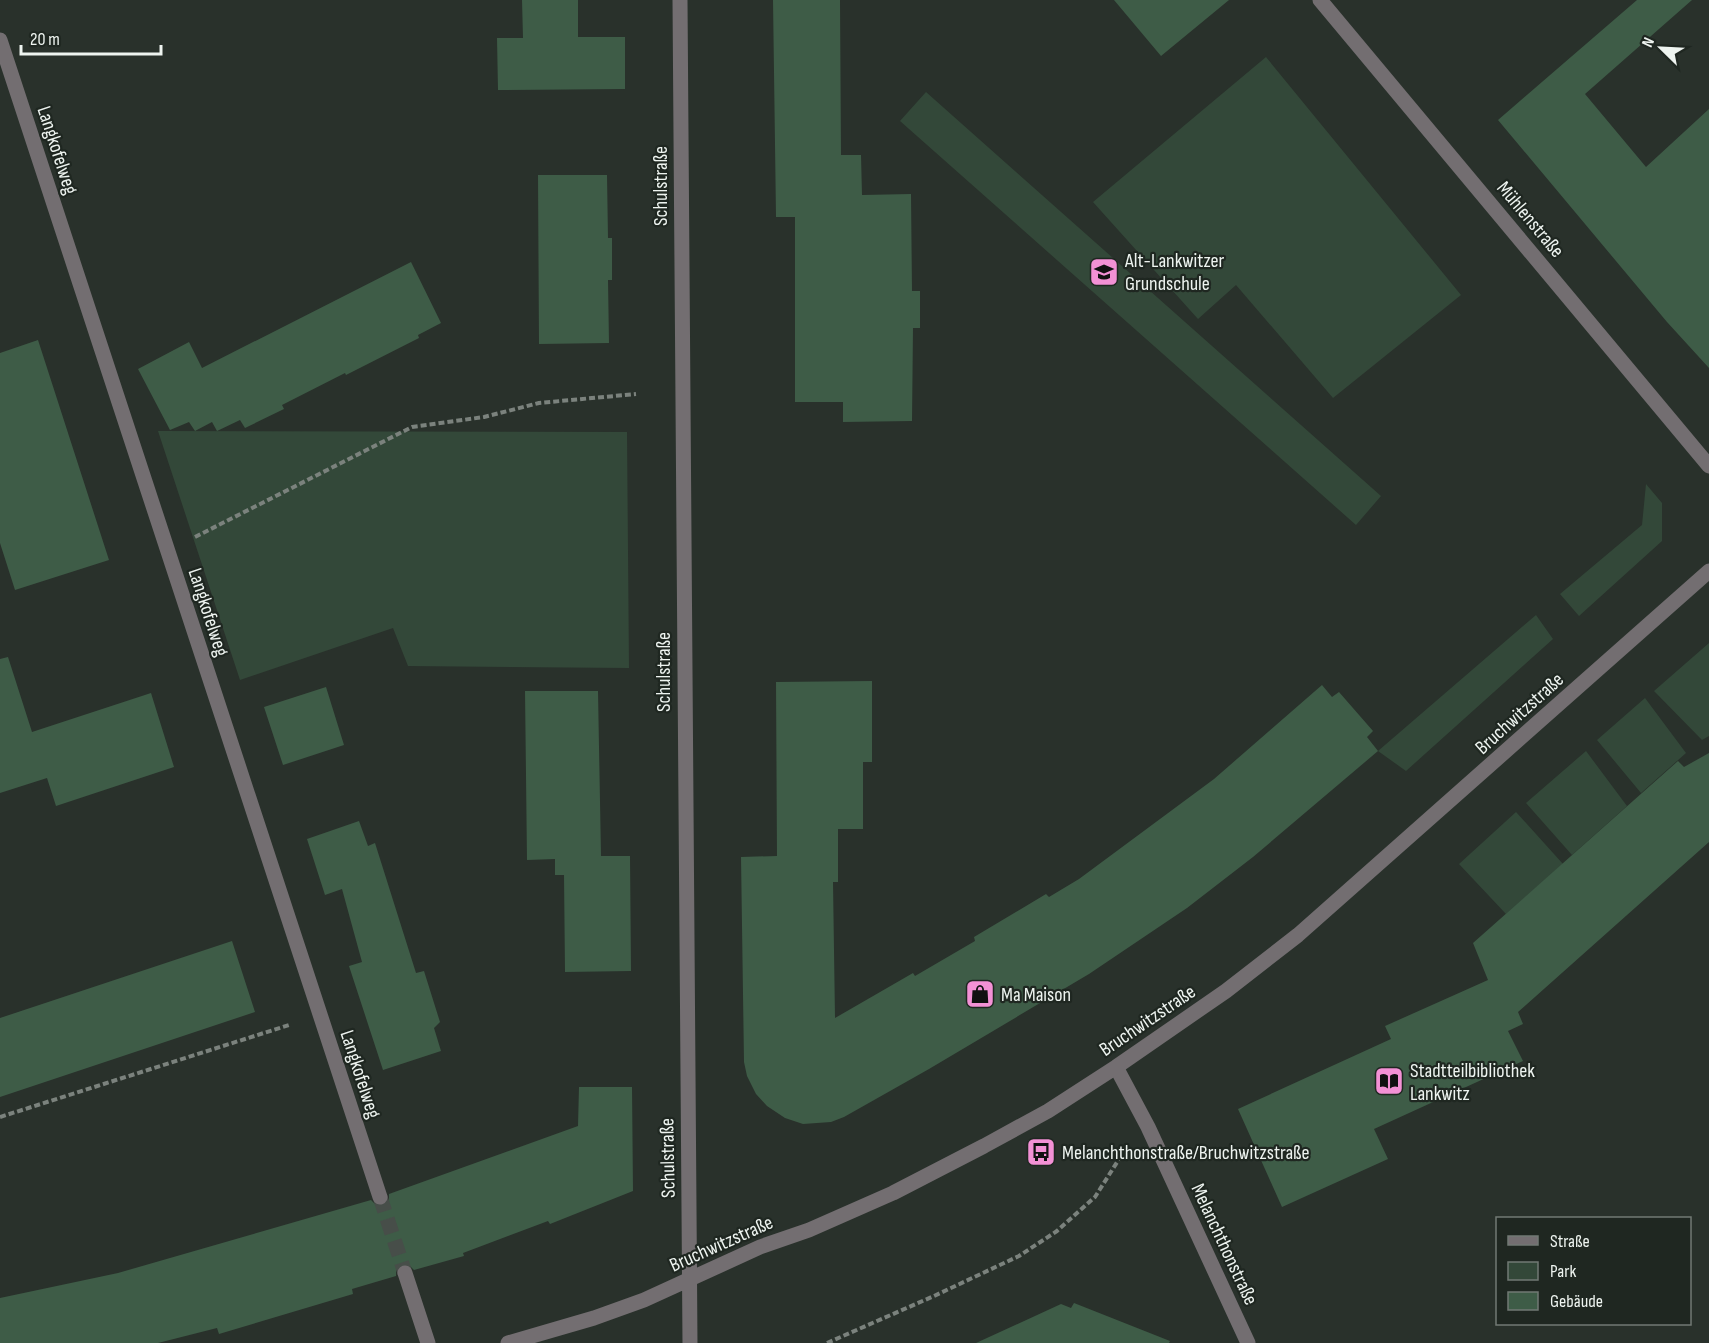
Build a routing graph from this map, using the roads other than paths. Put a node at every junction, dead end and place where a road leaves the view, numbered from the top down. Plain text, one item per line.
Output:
1 (680, 0) edge
2 (1320, 0) edge
3 (0, 40) edge
4 (1709, 466) edge
5 (1709, 571) edge
6 (1116, 1067) junction
7 (380, 1197) tunnel mouth
8 (405, 1273) tunnel mouth
9 (691, 1279) junction
10 (428, 1343) edge
11 (508, 1343) edge
12 (690, 1343) edge
13 (1248, 1343) edge

1 - 9 street, Schulstraße
2 - 4 street, Mühlenstraße
3 - 7 street, Langkofelweg
5 - 6 street, Bruchwitzstraße
6 - 9 street, Bruchwitzstraße
6 - 13 street, Melanchthonstraße
8 - 10 street
9 - 11 street, Bruchwitzstraße
9 - 12 street, Schulstraße

